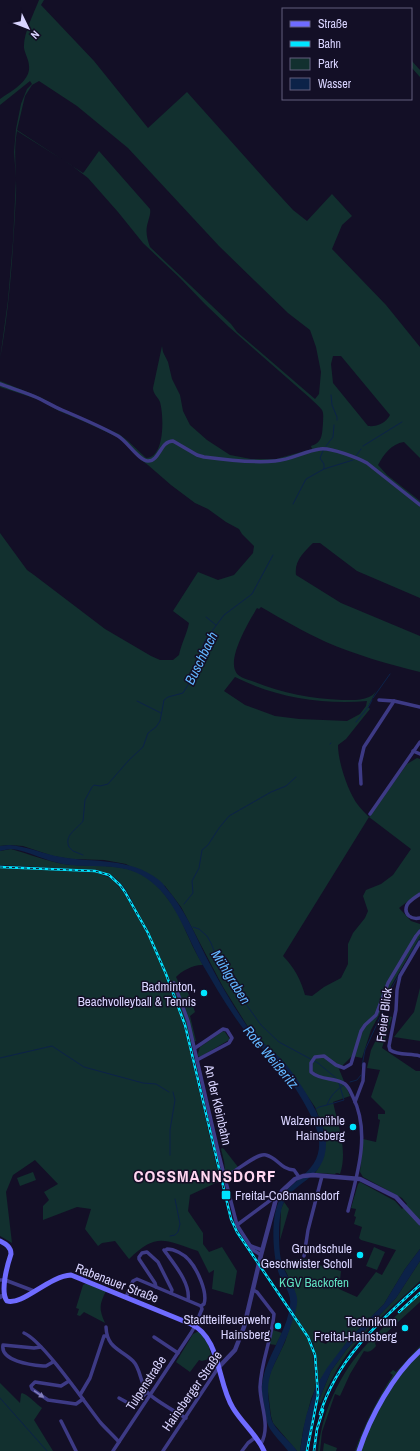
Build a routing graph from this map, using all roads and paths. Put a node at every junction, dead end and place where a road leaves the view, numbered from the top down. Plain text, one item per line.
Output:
1 (0, 384) edge
2 (420, 505) edge
3 (379, 700) dead end
4 (394, 701) junction
5 (420, 707) edge
6 (420, 742) edge
7 (413, 751) junction
8 (420, 754) edge
9 (361, 784) dead end
10 (370, 814) dead end
11 (420, 894) edge
12 (420, 918) edge
13 (420, 931) edge
14 (420, 942) edge
15 (174, 983) dead end
16 (195, 1048) junction
17 (420, 1056) edge
18 (197, 1060) junction
19 (364, 1064) dead end
20 (355, 1102) junction
21 (224, 1176) junction
22 (301, 1176) junction
23 (322, 1176) junction
24 (357, 1178) junction
25 (276, 1199) junction
26 (348, 1212) dead end
27 (419, 1220) edge
28 (237, 1225) junction
29 (0, 1241) edge
30 (262, 1253) junction
31 (304, 1256) dead end
32 (1, 1280) edge
33 (156, 1287) junction
34 (253, 1290) junction
35 (34, 1291) junction
36 (172, 1293) junction
37 (1, 1297) edge
38 (126, 1297) junction
39 (188, 1300) junction
40 (201, 1306) junction
41 (195, 1326) junction
42 (106, 1327) dead end
43 (24, 1334) dead end
44 (107, 1336) junction
45 (154, 1337) dead end
46 (41, 1347) junction
47 (420, 1351) edge
48 (178, 1353) junction
49 (53, 1362) junction
50 (218, 1368) junction
51 (69, 1382) junction
52 (149, 1393) junction
53 (80, 1395) junction
54 (119, 1398) dead end
55 (83, 1399) junction
56 (186, 1418) junction
57 (60, 1421) dead end
58 (256, 1437) junction
59 (119, 1442) junction
60 (261, 1444) junction
61 (76, 1451) edge
62 (113, 1451) edge
63 (163, 1451) edge
64 (242, 1451) edge
65 (264, 1451) edge
66 (359, 1451) edge

1 - 2 street
3 - 4 street
4 - 5 street
4 - 9 street
6 - 7 street
7 - 8 street
7 - 10 street
11 - 12 street
13 - 20 street
14 - 17 street, Freier Blick
15 - 16 street, An der Kleinbahn
16 - 18 street, An der Kleinbahn
16 - 18 street, An der Kleinbahn
18 - 21 street, An der Kleinbahn
19 - 20 street
20 - 24 street
21 - 22 street
21 - 28 street, An der Kleinbahn
22 - 23 street
22 - 25 street
23 - 24 street
23 - 31 street
24 - 26 street
24 - 27 street
25 - 28 street
25 - 30 street
28 - 30 street, An der Kleinbahn
29 - 32 main road, Rabenauer Straße
30 - 34 street, Hainsberger Straße
32 - 35 street
32 - 37 main road, Rabenauer Straße
33 - 36 street
33 - 36 street
33 - 38 street
34 - 50 street, Hainsberger Straße
34 - 60 street
35 - 37 main road, Rabenauer Straße
35 - 38 main road, Rabenauer Straße
36 - 39 street
38 - 41 main road, Rabenauer Straße
39 - 40 street
39 - 40 street, Tulpenstraße
40 - 41 street, Tulpenstraße
41 - 48 street, Tulpenstraße
41 - 50 main road, Rabenauer Straße
42 - 44 street
43 - 46 street
44 - 52 street
44 - 53 street
45 - 48 street
46 - 49 street
46 - 49 street
47 - 66 main road
48 - 52 street, Tulpenstraße
49 - 51 street
50 - 56 street, Hainsberger Straße
50 - 58 main road, Rabenauer Straße
51 - 53 street
51 -> 55 street
52 - 54 street
52 - 56 street
52 - 59 street, Tulpenstraße
53 - 55 street
55 - 59 street
56 - 63 street, Hainsberger Straße
57 - 61 street
58 - 60 main road, Rabenauer Straße
58 - 64 street
59 - 62 street, Tulpenstraße
60 - 65 main road, Rabenauer Straße

